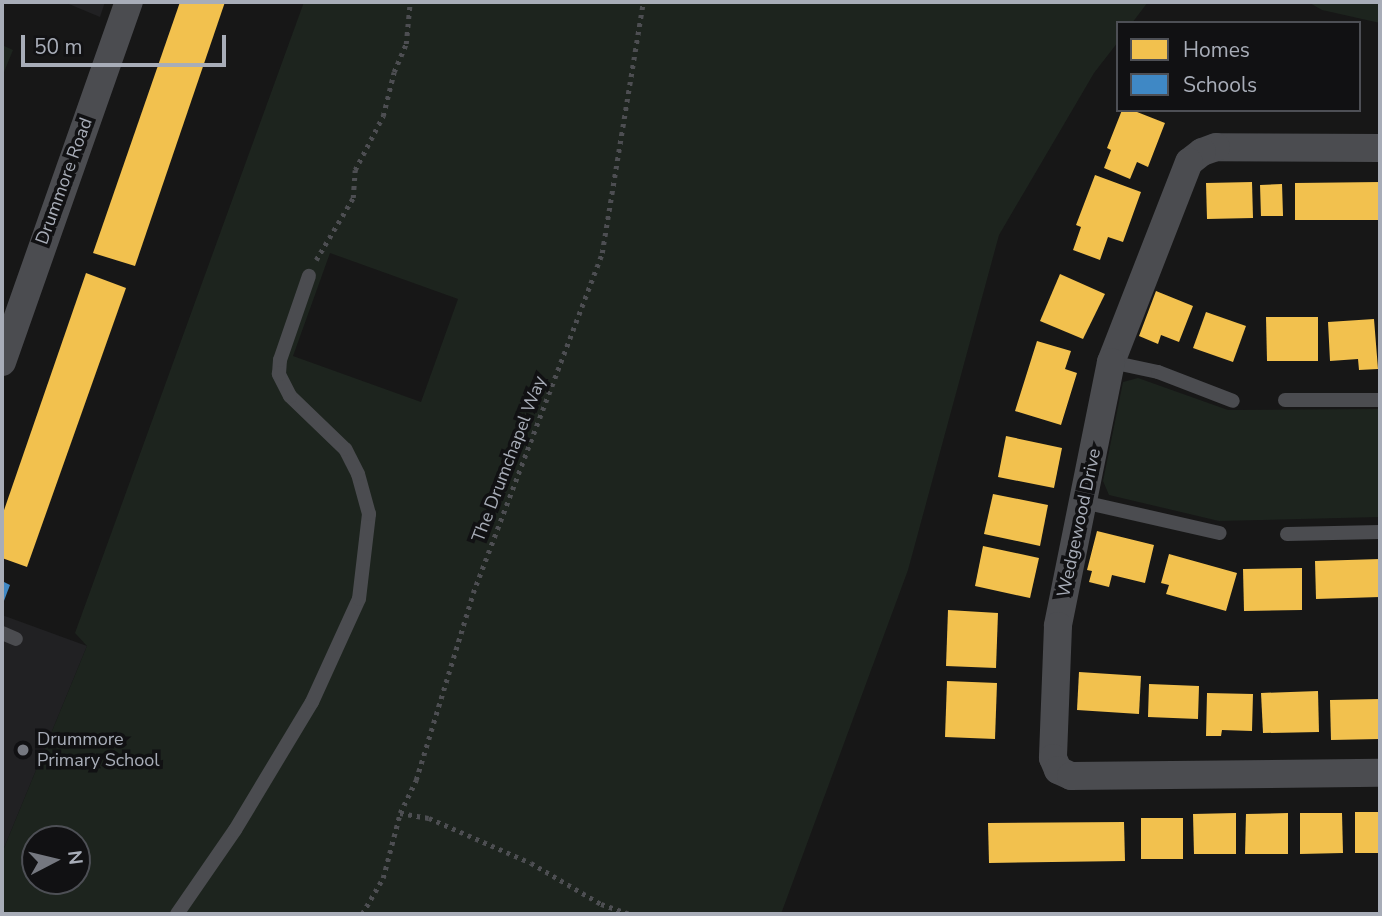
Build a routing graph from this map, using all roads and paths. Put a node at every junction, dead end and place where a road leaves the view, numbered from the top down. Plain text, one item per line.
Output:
1 (129, 2) edge
2 (410, 2) edge
3 (643, 2) edge
4 (1380, 148) edge
5 (309, 276) joint
6 (9, 312) edge
7 (2, 362) edge
8 (1111, 362) junction
9 (1285, 400) dead end
10 (1380, 400) edge
11 (1233, 401) dead end
12 (1083, 502) junction
13 (1380, 532) edge
14 (1220, 533) dead end
15 (1287, 534) dead end
16 (2, 633) edge
17 (16, 639) dead end
18 (1380, 773) edge
19 (400, 813) junction
20 (177, 914) edge
21 (362, 914) edge
22 (630, 914) edge

1 - 6 street, Drummore Road
2 - 5 path
3 - 19 path, The Drumchapel Way
4 - 8 street, Wedgewood Drive
5 - 20 lane
6 - 7 street, Drummore Road
8 - 11 lane
8 - 12 street, Wedgewood Drive
9 - 10 lane
12 - 14 lane
12 - 18 street, Wedgewood Drive
13 - 15 lane
16 - 17 lane
19 - 21 path, The Drumchapel Way
19 - 22 path

